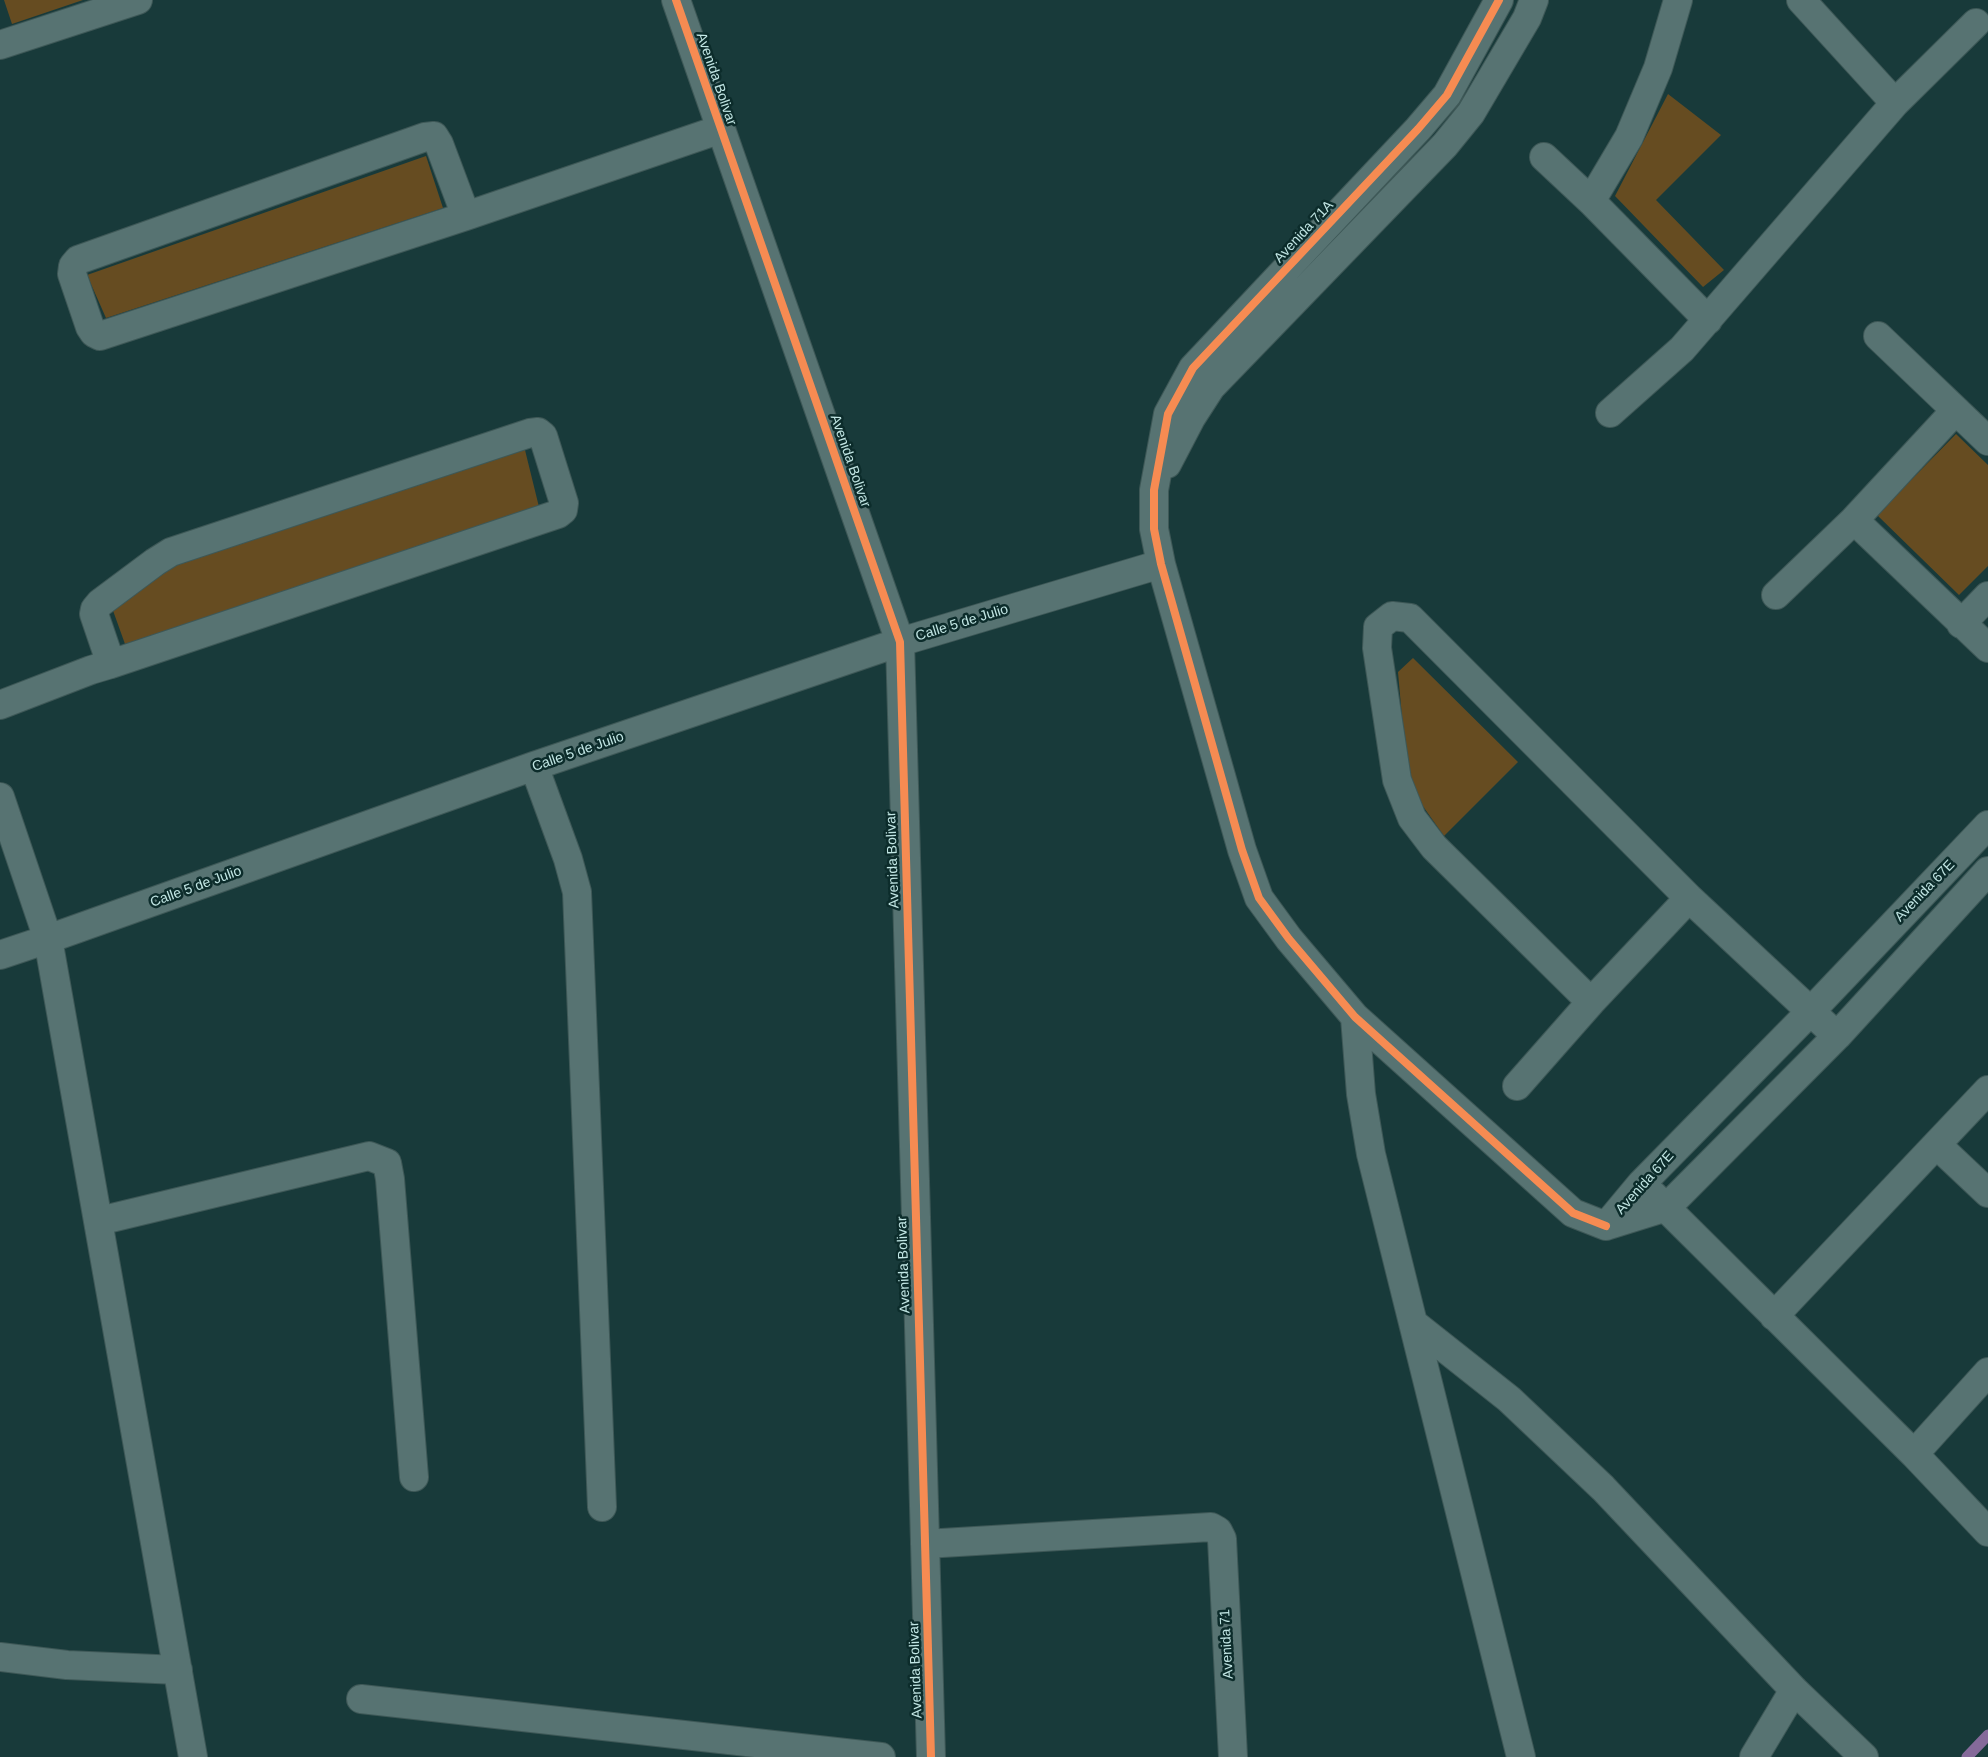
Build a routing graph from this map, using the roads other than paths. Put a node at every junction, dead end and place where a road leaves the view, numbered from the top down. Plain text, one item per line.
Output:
1 (138, 0) edge
2 (676, 0) edge
3 (1499, 0) edge
4 (1534, 0) edge
5 (1678, 0) edge
6 (1801, 0) edge
7 (1976, 23) dead end
8 (0, 45) edge
9 (1895, 103) junction
10 (721, 129) junction
11 (1544, 157) dead end
12 (1591, 201) junction
13 (466, 216) junction
14 (1708, 320) junction
15 (1878, 336) dead end
16 (1955, 411) junction
17 (1610, 413) dead end
18 (1988, 441) edge
19 (1154, 490) junction
20 (1854, 520) junction
21 (1161, 564) junction
22 (1776, 595) dead end
23 (1988, 596) edge
24 (1961, 624) junction
25 (900, 642) junction
26 (1988, 648) edge
27 (112, 664) junction
28 (0, 705) edge
29 (534, 766) junction
30 (0, 797) edge
31 (1988, 825) edge
32 (1988, 872) edge
33 (1689, 898) junction
34 (48, 940) junction
35 (0, 955) edge
36 (1591, 1002) junction
37 (1811, 1011) junction
38 (1355, 1017) junction
39 (1837, 1036) junction
40 (1517, 1086) dead end
41 (1988, 1090) edge
42 (1937, 1145) junction
43 (1641, 1184) junction
44 (1988, 1193) edge
45 (1667, 1207) junction
46 (99, 1221) junction
47 (1606, 1226) junction
48 (1774, 1316) junction
49 (1413, 1323) junction
50 (1988, 1372) edge
51 (1914, 1454) junction
52 (414, 1477) dead end
53 (602, 1507) dead end
54 (1988, 1532) edge
55 (924, 1544) junction
56 (0, 1657) edge
57 (178, 1670) junction
58 (1794, 1690) junction
59 (361, 1699) dead end
60 (193, 1757) edge
61 (881, 1757) edge
62 (931, 1757) edge
63 (1233, 1757) edge
64 (1521, 1757) edge
65 (1754, 1757) edge
66 (1864, 1757) edge

1 - 8 street
2 - 10 street, Avenida Bolivar
3 - 19 street, Avenida 71A
4 - 19 street
5 - 12 street
6 - 9 street
7 - 9 street
9 - 14 street
10 - 13 street
10 - 25 street, Avenida Bolivar
11 - 12 street
12 - 14 street
13 - 13 street
14 - 17 street
15 - 16 street
16 - 18 street
16 - 20 street
19 - 21 street, Avenida 71A
20 - 22 street
20 - 24 street
21 - 25 street, Calle 5 de Julio
21 - 38 street, Avenida 71A
23 - 24 street
24 - 26 street
25 - 29 street, Calle 5 de Julio
25 - 55 street, Avenida Bolivar
27 - 27 street
27 - 28 street
29 - 34 street, Calle 5 de Julio
29 - 53 street
30 - 34 street
31 - 37 street, Avenida 67E
32 - 39 street, Avenida 67E
33 - 36 street
33 - 36 street
33 - 37 street
34 - 35 street, Calle 5 de Julio
34 - 46 street
36 - 40 street
37 - 39 street
37 - 43 street, Avenida 67E
38 - 47 street, Avenida 71A
38 - 49 street
39 - 45 street, Avenida 67E
41 - 42 street
42 - 44 street
42 - 48 street
43 - 45 street
43 - 47 street, Avenida 67E
45 - 47 street, Avenida 67E
45 - 48 street
46 - 52 street
46 - 57 street
48 - 51 street
49 - 58 street
49 - 64 street
50 - 51 street
51 - 54 street
55 - 62 street, Avenida Bolivar
55 - 63 street, Avenida 71
56 - 57 street
57 - 60 street
58 - 65 street
58 - 66 street
59 - 61 street

